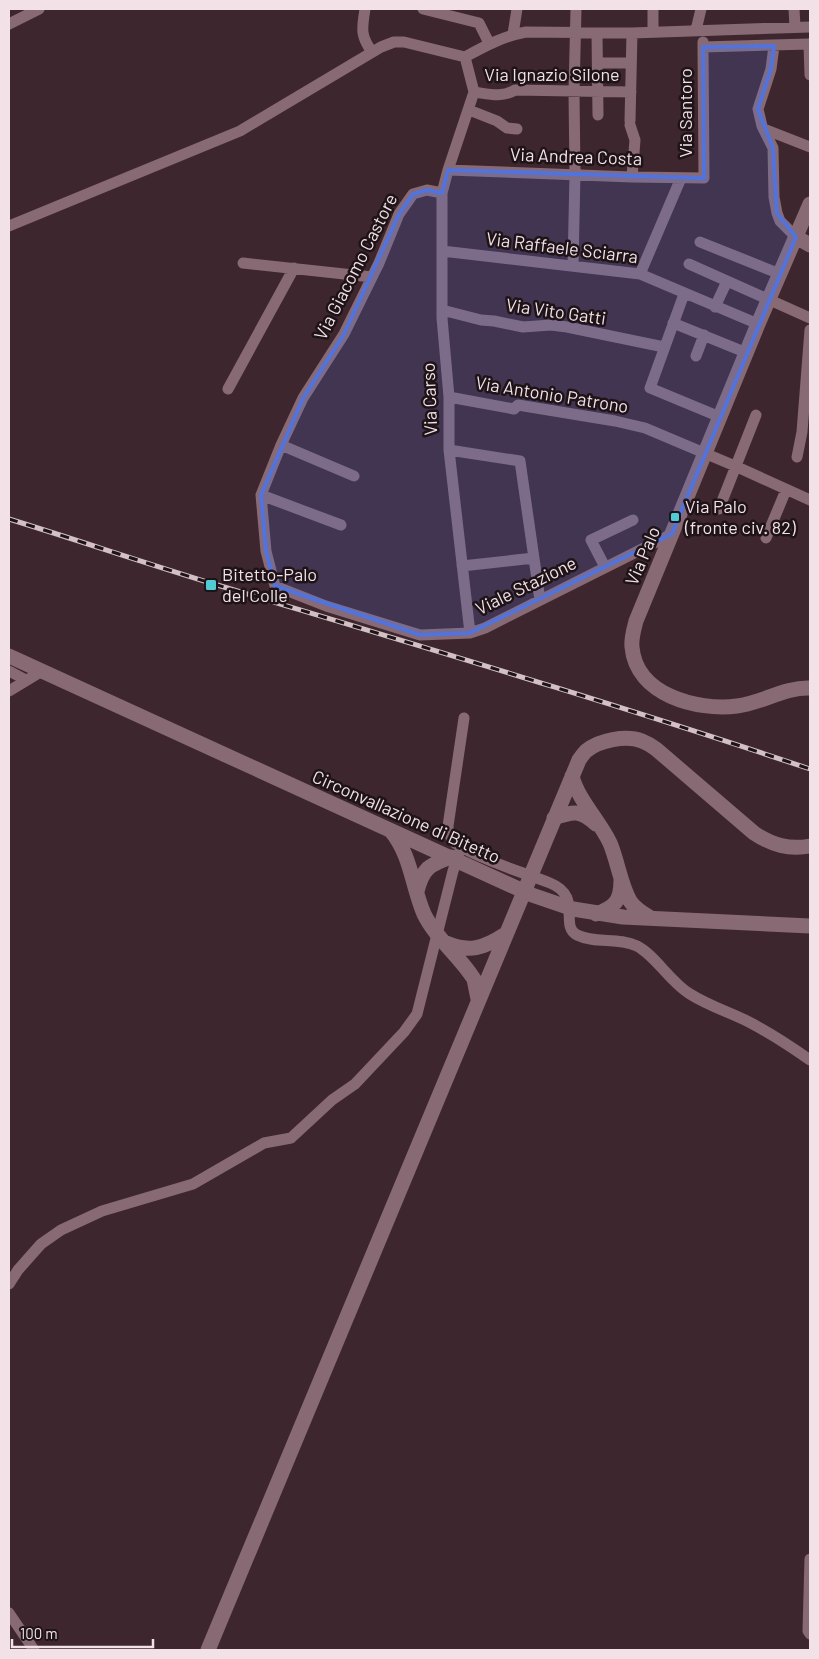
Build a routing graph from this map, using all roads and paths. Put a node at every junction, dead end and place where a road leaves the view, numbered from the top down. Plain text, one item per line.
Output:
1 (39, 9) edge
2 (365, 9) edge
3 (423, 9) edge
4 (517, 9) edge
5 (576, 9) edge
6 (653, 9) edge
7 (701, 9) edge
8 (794, 9) edge
9 (442, 11) edge
10 (9, 24) edge
11 (810, 26) edge
12 (795, 27) junction
13 (699, 30) junction
14 (653, 31) junction
15 (574, 33) junction
16 (597, 33) junction
17 (632, 33) junction
18 (513, 34) junction
19 (489, 43) junction
20 (810, 44) edge
21 (774, 46) junction
22 (703, 47) junction
23 (372, 52) junction
24 (466, 57) junction
25 (598, 63) junction
26 (631, 63) junction
27 (810, 75) edge
28 (474, 92) junction
29 (574, 92) junction
30 (597, 92) junction
31 (631, 92) junction
32 (469, 110) junction
33 (598, 115) dead end
34 (517, 129) dead end
35 (764, 129) junction
36 (810, 147) edge
37 (448, 170) junction
38 (576, 174) junction
39 (632, 177) junction
40 (681, 178) junction
41 (704, 178) joint
42 (442, 193) junction
43 (810, 204) edge
44 (9, 226) edge
45 (796, 237) junction
46 (700, 242) dead end
47 (810, 245) edge
48 (442, 251) junction
49 (243, 262) dead end
50 (689, 264) dead end
51 (573, 266) junction
52 (294, 268) junction
53 (640, 274) junction
54 (780, 274) junction
55 (372, 277) junction
56 (727, 281) junction
57 (684, 294) junction
58 (769, 300) junction
59 (715, 307) junction
60 (442, 310) junction
61 (810, 318) edge
62 (673, 323) junction
63 (758, 324) junction
64 (810, 330) edge
65 (704, 335) junction
66 (664, 347) junction
67 (747, 353) junction
68 (696, 356) dead end
69 (808, 372) edge
70 (228, 389) dead end
71 (449, 397) junction
72 (756, 415) dead end
73 (720, 417) junction
74 (281, 445) junction
75 (449, 450) junction
76 (705, 453) junction
77 (797, 457) dead end
78 (735, 466) junction
79 (354, 476) dead end
80 (786, 490) junction
81 (261, 495) junction
82 (810, 500) edge
83 (719, 509) dead end
84 (633, 520) dead end
85 (341, 525) dead end
86 (672, 534) junction
87 (766, 538) dead end
88 (534, 558) junction
89 (462, 566) junction
90 (605, 567) junction
91 (540, 600) junction
92 (470, 633) junction
93 (9, 656) edge
94 (9, 671) edge
95 (42, 671) junction
96 (26, 680) junction
97 (810, 688) edge
98 (9, 691) edge
99 (464, 718) dead end
100 (572, 793) junction
101 (580, 812) junction
102 (554, 818) junction
103 (602, 828) junction
104 (390, 830) junction
105 (810, 846) edge
106 (458, 856) junction
107 (530, 876) junction
108 (621, 879) junction
109 (417, 891) junction
110 (596, 914) junction
111 (653, 919) junction
112 (810, 926) edge
113 (504, 935) junction
114 (449, 943) junction
115 (481, 979) junction
116 (810, 1060) edge
117 (9, 1284) edge
118 (810, 1559) edge
119 (9, 1613) edge
120 (810, 1634) edge
121 (34, 1650) edge
122 (208, 1650) edge

1 - 10 street
2 - 23 street
3 - 9 street
4 - 18 street
5 - 15 street
6 - 14 street
7 - 13 street, Via Santoro
8 - 12 street
9 - 19 street
11 - 12 street
12 - 13 street
13 - 14 street
13 - 22 street, Via Santoro
14 - 17 street
15 - 16 street
15 - 18 street
15 - 29 street
16 - 17 street
16 - 25 street
17 - 26 street
18 - 19 street
19 - 24 street
20 - 21 street
20 - 27 street
21 - 22 street
21 - 35 street
22 - 41 street, Via Santoro
23 - 24 street
23 - 44 street
24 - 28 street
25 - 26 street
25 - 30 street
26 - 31 street
28 - 29 street, Via Ignazio Silone
28 - 32 street
29 - 30 street, Via Ignazio Silone
29 - 38 street
30 - 31 street, Via Ignazio Silone
30 - 33 street
31 - 39 street
32 - 34 street
32 - 37 street
35 - 36 street
35 - 45 street
37 - 38 street, Via Andrea Costa
37 - 42 street
38 - 39 street, Via Andrea Costa
38 - 51 street
39 - 40 street, Via Andrea Costa
40 - 41 street, Via Andrea Costa
40 - 53 street
42 - 48 street, Via Carso
42 - 55 street, Via Giacomo Castore
43 - 45 main road, Via Palo
45 - 47 main road
45 - 54 main road, Via Palo
46 - 54 street
48 - 51 street, Via Raffaele Sciarra
48 - 60 street, Via Carso
49 - 52 street
50 - 56 street
51 - 53 street, Via Raffaele Sciarra
52 - 55 street
52 - 70 street
53 - 57 street, Via Raffaele Sciarra
54 - 58 main road, Via Palo
55 - 74 street, Via Giacomo Castore
56 - 58 street
56 - 59 street
57 - 59 street, Via Raffaele Sciarra
57 - 62 street
58 - 61 street
58 - 63 main road, Via Palo
59 - 63 street, Via Raffaele Sciarra
60 - 66 street, Via Vito Gatti
60 - 71 street, Via Carso
62 - 65 street
62 - 66 street
63 - 67 main road, Via Palo
64 - 69 street
65 - 67 street
65 - 68 street
66 - 73 street
67 - 73 main road, Via Palo
69 - 77 street
71 - 75 street, Via Carso
71 - 76 street, Via Antonio Patrono
72 - 78 street
73 - 76 main road, Via Palo
74 - 79 street
74 - 81 street, Via Giacomo Castore
75 - 88 street, Via Carso
75 - 89 street
76 - 78 street, Via Antonio Patrono
76 - 86 main road, Via Palo
78 - 80 street, Via Antonio Patrono
78 - 83 street
80 - 82 street, Via Antonio Patrono
80 - 87 street
81 - 85 street
81 - 92 street, Viale Stazione
84 - 90 street
86 - 90 street, Viale Stazione
86 - 97 main road, Via Palo
88 - 89 street
88 - 91 street, Via Carso
89 - 92 street
90 - 91 street, Viale Stazione
91 - 92 street, Viale Stazione
93 - 95 main road, Circonvallazione di Bitetto
94 - 96 street
95 - 96 street
95 - 104 main road, Circonvallazione di Bitetto
96 - 98 street
99 - 106 street
100 - 101 main road
100 - 102 main road
100 - 103 main road
100 - 105 main road
101 - 102 main road
101 - 103 main road
102 - 107 main road
103 - 108 main road
104 - 106 main road, Circonvallazione di Bitetto
104 - 109 main road
106 - 107 street
106 - 109 main road
106 - 110 main road, Circonvallazione di Bitetto
106 - 117 street
107 - 113 main road
107 - 116 street
108 - 110 main road
108 - 111 main road
109 - 114 main road
110 - 111 main road, Circonvallazione di Bitetto
111 - 112 main road, Circonvallazione di Bitetto
113 - 114 main road
113 - 115 main road
114 - 115 main road
115 - 122 main road
118 - 120 street
119 - 121 street

